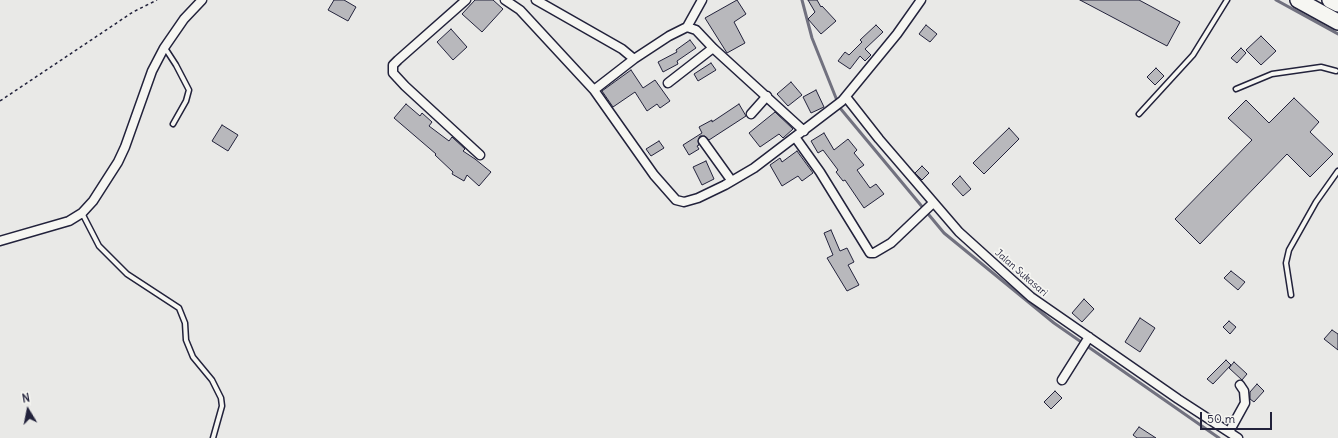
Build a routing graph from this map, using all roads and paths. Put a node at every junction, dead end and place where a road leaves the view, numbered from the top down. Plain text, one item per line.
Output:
1 (157, 0) edge
2 (202, 0) edge
3 (466, 0) edge
4 (505, 0) edge
5 (536, 0) edge
6 (702, 0) edge
7 (921, 0) edge
8 (1226, 0) edge
9 (1298, 0) edge
10 (1330, 0) edge
11 (1338, 4) edge
12 (1338, 22) edge
13 (687, 27) junction
14 (164, 48) junction
15 (713, 48) junction
16 (634, 58) junction
17 (1337, 70) edge
18 (668, 83) dead end
19 (1236, 89) dead end
20 (594, 90) junction
21 (767, 96) junction
22 (844, 99) junction
23 (0, 102) edge
24 (751, 114) dead end
25 (1139, 114) dead end
26 (173, 124) dead end
27 (804, 131) junction
28 (795, 137) junction
29 (703, 141) dead end
30 (480, 155) dead end
31 (1338, 171) edge
32 (731, 180) junction
33 (931, 204) junction
34 (82, 213) junction
35 (0, 241) edge
36 (1291, 295) dead end
37 (1088, 338) junction
38 (1062, 380) dead end
39 (1240, 385) dead end
40 (1229, 432) junction
41 (213, 438) edge
42 (1238, 438) edge

1 - 23 path
2 - 14 street
3 - 30 street
4 - 20 street
5 - 16 street
6 - 13 street
7 - 22 street
8 - 25 lane
9 - 12 highway
10 - 11 highway
13 - 15 street
13 - 16 street
14 - 26 lane
14 - 34 street
15 - 18 street
15 - 21 street
16 - 20 street
17 - 19 lane
20 - 32 street
21 - 24 street
21 - 27 street
22 - 27 street
22 - 33 street, Jalan Sukasari
27 - 28 street
28 - 32 street
28 - 33 street
29 - 32 street
31 - 36 lane
33 - 37 street, Jalan Sukasari
34 - 35 street
34 - 41 lane
37 - 38 street
37 - 40 street, Jalan Sukasari
39 - 40 street
40 - 42 street, Jalan Sukasari

